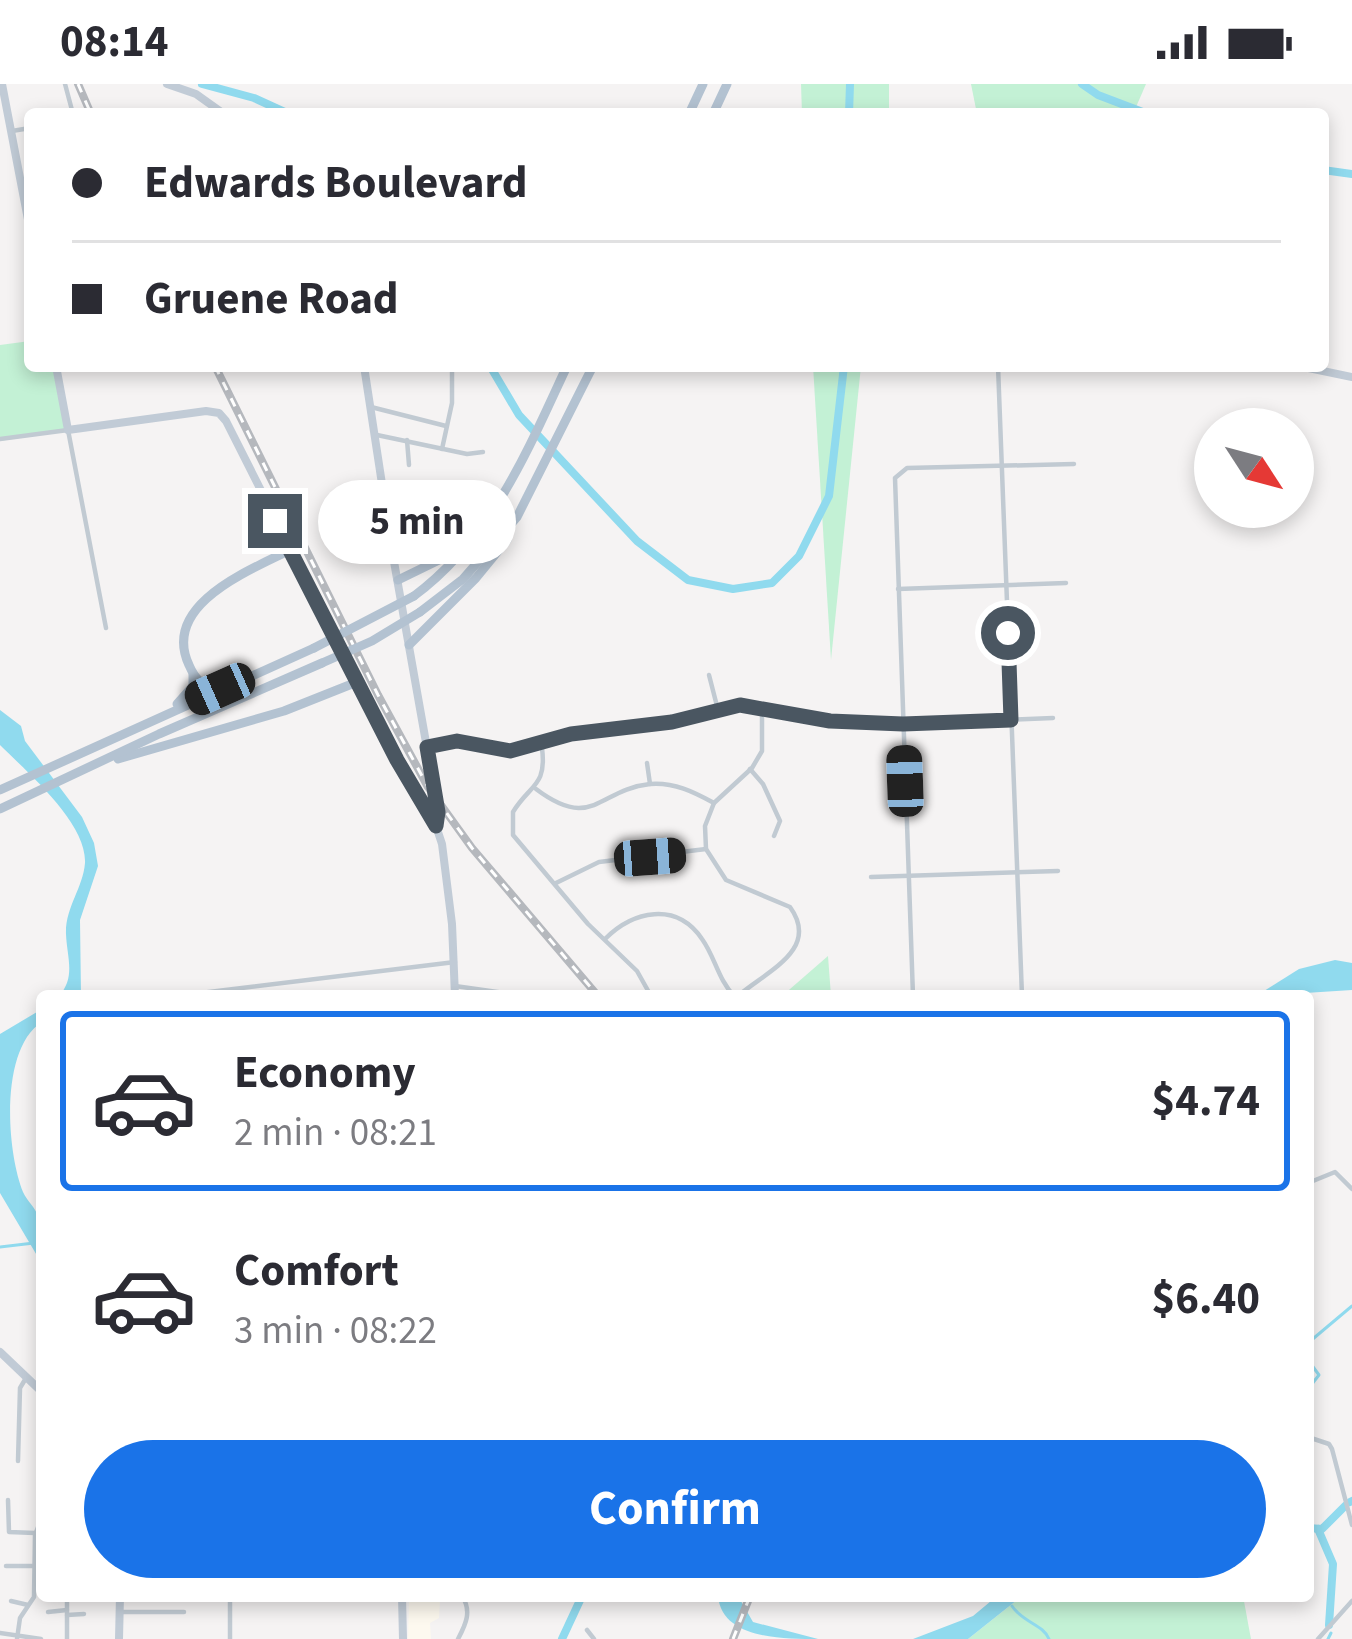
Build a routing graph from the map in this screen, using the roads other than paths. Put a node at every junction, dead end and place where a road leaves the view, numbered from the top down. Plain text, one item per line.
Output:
1 (2, 84) edge
2 (167, 84) edge
3 (216, 108) edge
4 (24, 129) edge
5 (11, 131) junction
6 (24, 187) edge
7 (57, 372) edge
8 (365, 372) edge
9 (452, 372) edge
10 (564, 372) edge
11 (590, 372) edge
12 (998, 372) edge
13 (371, 407) junction
14 (446, 426) junction
15 (68, 430) junction
16 (375, 435) junction
17 (0, 440) edge
18 (407, 440) junction
19 (442, 448) junction
20 (483, 452) dead end
21 (1074, 464) dead end
22 (409, 465) dead end
23 (1001, 466) junction
24 (542, 472) junction
25 (497, 510) junction
26 (290, 550) junction
27 (398, 580) junction
28 (1066, 584) dead end
29 (1006, 585) junction
30 (898, 589) junction
31 (106, 628) dead end
32 (409, 645) junction
33 (193, 674) junction
34 (710, 675) dead end
35 (357, 682) junction
36 (220, 689) junction
37 (762, 707) junction
38 (718, 710) junction
39 (165, 715) junction
40 (1053, 718) dead end
41 (1011, 720) junction
42 (903, 724) junction
43 (541, 746) junction
44 (427, 747) junction
45 (647, 763) dead end
46 (96, 766) junction
47 (750, 769) junction
48 (650, 784) junction
49 (536, 788) junction
50 (0, 790) edge
51 (714, 803) junction
52 (1, 808) edge
53 (436, 826) junction
54 (774, 836) dead end
55 (706, 849) junction
56 (1058, 871) dead end
57 (1018, 872) junction
58 (908, 876) junction
59 (871, 877) dead end
60 (556, 883) junction
61 (604, 940) junction
62 (455, 962) junction
63 (225, 990) edge
64 (455, 990) edge
65 (648, 990) edge
66 (731, 990) edge
67 (744, 990) edge
68 (913, 990) edge
69 (1022, 990) edge
70 (1314, 1181) edge
71 (1352, 1189) edge
72 (0, 1352) edge
73 (26, 1378) junction
74 (36, 1387) edge
75 (1314, 1439) edge
76 (18, 1461) dead end
77 (8, 1500) dead end
78 (1352, 1525) edge
79 (35, 1533) joint
80 (6, 1566) dead end
81 (36, 1566) junction
82 (11, 1601) dead end
83 (1352, 1601) edge
84 (67, 1602) edge
85 (120, 1602) edge
86 (230, 1602) edge
87 (402, 1602) edge
88 (465, 1602) edge
89 (28, 1605) junction
90 (47, 1612) dead end
91 (67, 1612) junction
92 (119, 1612) junction
93 (184, 1612) dead end
94 (84, 1614) dead end
95 (587, 1630) dead end
96 (0, 1633) edge
97 (18, 1637) edge
98 (41, 1639) edge
99 (67, 1639) edge
100 (119, 1639) edge
101 (230, 1639) edge
102 (403, 1639) edge
103 (458, 1639) edge
104 (594, 1639) edge
105 (1318, 1639) edge

1 - 5 street
2 - 3 street
4 - 5 street
5 - 6 street
7 - 15 street
8 - 13 street
9 - 14 street
10 - 25 main road
11 - 24 main road
12 - 23 street
13 - 14 street
13 - 16 street
14 - 19 street
15 - 17 street
15 - 26 street
15 - 31 street
16 - 18 street
16 - 27 street
18 - 19 street
18 - 22 street
19 - 20 street
21 - 23 street
23 - 29 street
23 - 30 street
24 - 32 main road
24 - 46 main road, bridge
25 - 27 main road
25 - 36 main road, bridge
26 - 33 main road
26 - 35 street
27 - 32 street
28 - 29 street
29 - 30 street
29 - 41 street
30 - 42 street
32 - 44 street
33 - 36 main road
33 - 39 main road
34 - 38 street
35 - 46 main road
35 - 53 street
36 - 39 main road
37 - 38 street
37 - 42 street
37 - 47 street
38 - 43 street
39 - 50 main road
40 - 41 street
41 - 42 street
41 - 57 street
42 - 58 street
43 - 44 street
43 - 49 street
44 - 53 street
45 - 48 street
46 - 52 main road
47 - 51 street
47 - 54 street
48 - 49 street
48 - 51 street
49 - 60 street
51 - 55 street
53 - 62 street
55 - 60 street
55 - 67 street
56 - 57 street
57 - 58 street
57 - 69 street
58 - 59 street
58 - 68 street
60 - 61 street
61 - 65 street
61 - 66 street
62 - 63 street
62 - 64 street
70 - 71 street
72 - 73 street
73 - 74 street
73 - 76 street
75 - 78 street
77 - 79 street
79 - 81 street
80 - 81 street
81 - 89 street
82 - 89 street
83 - 105 street
84 - 91 street
85 - 92 street
86 - 101 street
87 - 102 street
88 - 103 street
89 - 97 street
90 - 91 street
91 - 94 street
91 - 99 street
92 - 93 street
92 - 100 street
95 - 104 street
96 - 97 street
97 - 98 street

